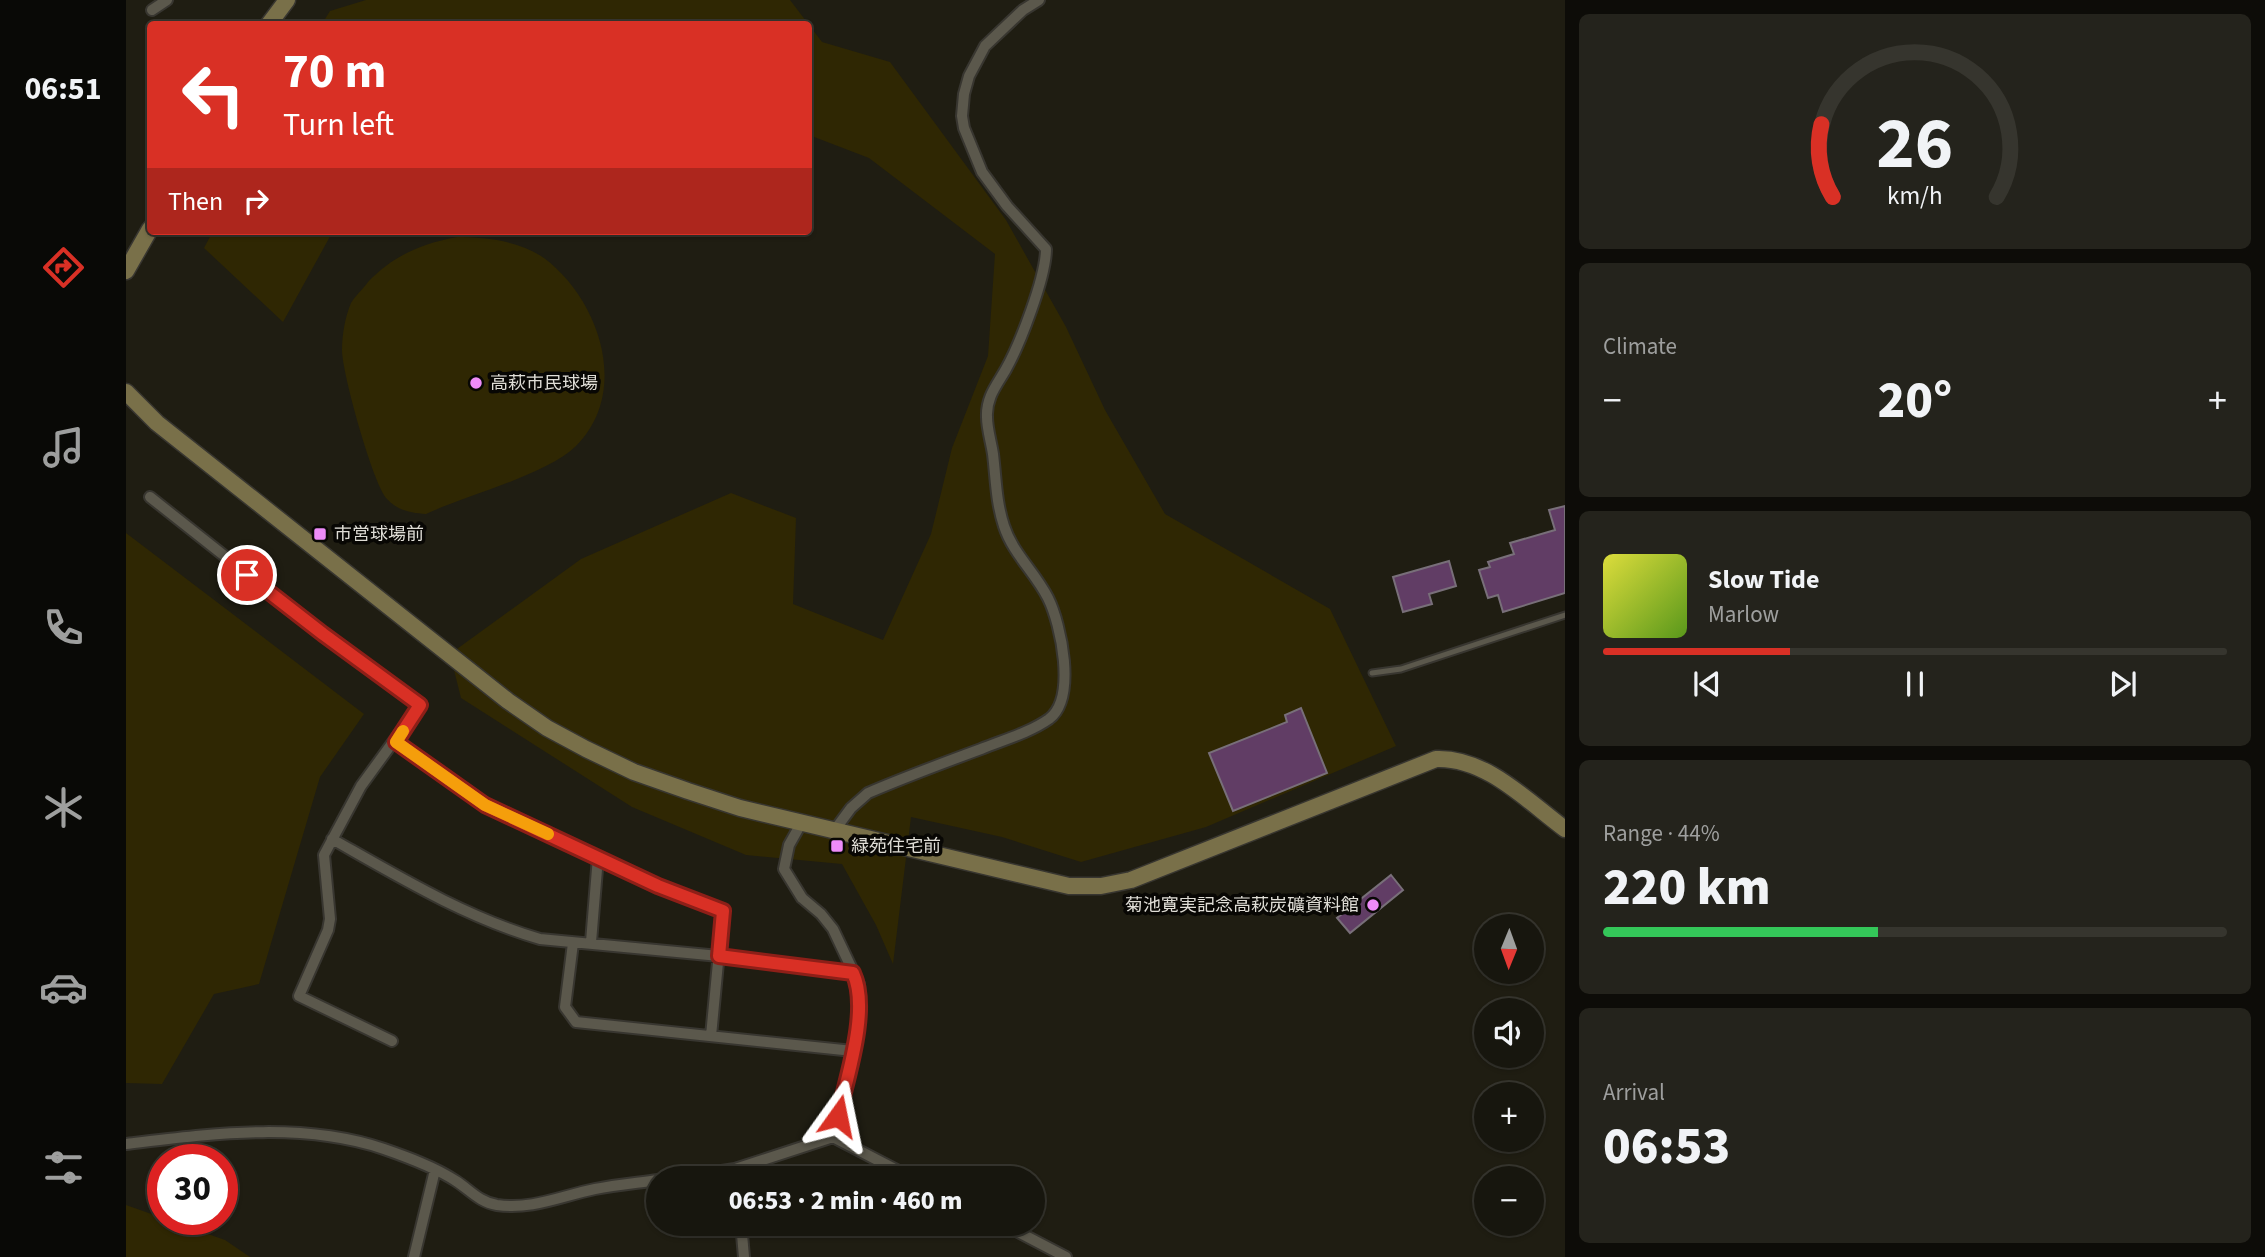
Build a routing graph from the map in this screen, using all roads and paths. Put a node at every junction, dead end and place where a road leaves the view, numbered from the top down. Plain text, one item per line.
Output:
1 (167, 0) edge
2 (287, 0) edge
3 (1039, 0) edge
4 (1022, 5) edge
5 (152, 10) dead end
6 (271, 21) edge
7 (147, 234) edge
8 (126, 271) edge
9 (126, 392) edge
10 (150, 497) dead end
11 (1565, 615) edge
12 (1372, 673) dead end
13 (396, 742) junction
14 (802, 822) junction
15 (1565, 829) edge
16 (834, 831) junction
17 (332, 839) junction
18 (598, 857) junction
19 (591, 942) junction
20 (573, 943) junction
21 (719, 956) junction
22 (853, 973) junction
23 (710, 1036) junction
24 (392, 1041) dead end
25 (853, 1051) junction
26 (834, 1138) junction
27 (126, 1144) edge
28 (756, 1166) edge
29 (889, 1166) edge
30 (435, 1170) junction
31 (646, 1182) edge
32 (742, 1236) edge
33 (1026, 1236) edge
34 (414, 1257) edge
35 (744, 1257) edge
36 (1066, 1257) edge

1 - 5 street
2 - 6 street
3 - 4 street
4 - 16 street
7 - 8 street
9 - 14 street
10 - 13 street
11 - 12 lane
13 - 17 street
13 - 18 street
14 - 16 street
14 - 22 street
15 - 16 street
17 - 20 street
17 - 24 street
18 - 19 street
18 - 21 street
19 - 20 street
19 - 21 street
20 - 23 street
21 - 22 street
21 - 23 street
22 - 25 street
23 - 25 street
25 - 26 street
26 - 28 street
26 - 29 street
27 - 30 street
30 - 31 street
30 - 34 street
32 - 35 street
33 - 36 street

